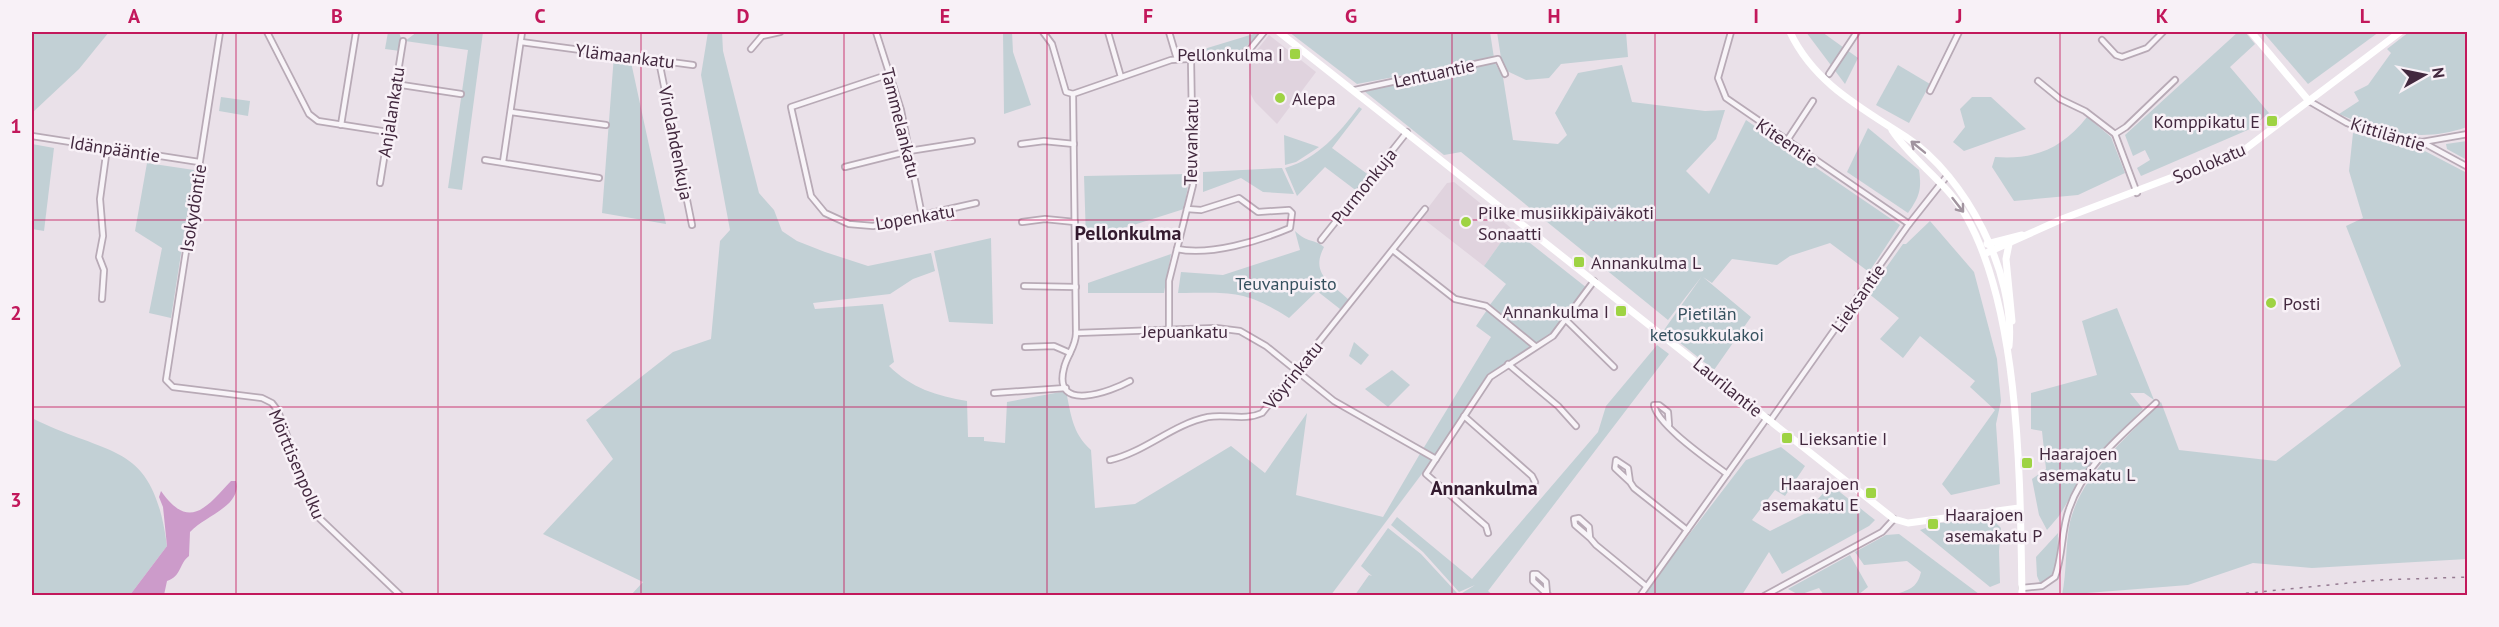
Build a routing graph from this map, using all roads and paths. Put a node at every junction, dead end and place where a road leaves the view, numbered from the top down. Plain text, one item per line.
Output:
1 (220, 32) edge
2 (267, 32) edge
3 (356, 32) edge
4 (522, 32) edge
5 (780, 32) edge
6 (876, 32) edge
7 (1042, 32) edge
8 (1108, 32) edge
9 (1169, 32) edge
10 (1264, 32) edge
11 (1279, 32) edge
12 (1731, 32) edge
13 (1790, 32) edge
14 (1857, 32) edge
15 (1959, 32) edge
16 (2163, 32) edge
17 (2252, 32) edge
18 (2400, 32) edge
19 (2102, 40) dead end
20 (403, 41) dead end
21 (521, 42) junction
22 (751, 49) dead end
23 (1191, 58) junction
24 (1177, 60) junction
25 (659, 61) junction
26 (693, 65) dead end
27 (890, 74) junction
28 (1505, 74) dead end
29 (1829, 74) dead end
30 (1121, 77) junction
31 (2175, 80) dead end
32 (2038, 81) dead end
33 (395, 84) junction
34 (1355, 90) junction
35 (1930, 91) dead end
36 (461, 94) dead end
37 (1073, 94) junction
38 (1813, 101) dead end
39 (2309, 101) junction
40 (511, 112) junction
41 (341, 125) junction
42 (606, 125) dead end
43 (1892, 130) junction
44 (1407, 131) junction
45 (388, 132) junction
46 (2115, 134) junction
47 (2468, 134) edge
48 (32, 136) edge
49 (972, 141) dead end
50 (1786, 142) junction
51 (2422, 142) junction
52 (1021, 144) dead end
53 (1074, 144) junction
54 (108, 148) junction
55 (909, 151) junction
56 (485, 160) dead end
57 (200, 162) junction
58 (504, 162) junction
59 (845, 167) dead end
60 (2468, 167) edge
61 (1947, 176) junction
62 (599, 178) dead end
63 (380, 183) dead end
64 (1940, 183) junction
65 (2137, 193) junction
66 (976, 203) dead end
67 (1425, 209) dead end
68 (1187, 210) junction
69 (922, 216) junction
70 (1022, 222) dead end
71 (1075, 222) junction
72 (1909, 224) junction
73 (692, 225) dead end
74 (2025, 235) junction
75 (1321, 240) dead end
76 (1990, 243) junction
77 (2009, 244) junction
78 (1981, 246) junction
79 (1177, 249) junction
80 (1394, 251) junction
81 (1993, 251) junction
82 (1984, 254) junction
83 (1594, 281) junction
84 (1024, 286) dead end
85 (1076, 287) junction
86 (102, 299) dead end
87 (1566, 320) junction
88 (1169, 330) junction
89 (1076, 333) junction
90 (2010, 338) junction
91 (1535, 346) junction
92 (1026, 347) dead end
93 (2008, 351) junction
94 (1070, 353) junction
95 (1508, 364) junction
96 (1614, 367) dead end
97 (1296, 371) junction
98 (1130, 381) dead end
99 (169, 384) joint
100 (1066, 387) junction
101 (994, 393) dead end
102 (2156, 403) dead end
103 (1464, 416) junction
104 (1769, 420) junction
105 (1669, 425) junction
106 (1576, 426) dead end
107 (1436, 459) junction
108 (1110, 460) dead end
109 (1727, 474) junction
110 (1535, 482) dead end
111 (1630, 482) junction
112 (2019, 508) junction
113 (1894, 519) junction
114 (1687, 530) junction
115 (1488, 533) dead end
116 (1590, 538) dead end
117 (1646, 586) junction
118 (2022, 592) edge
119 (401, 596) edge
120 (1640, 596) edge
121 (1764, 596) edge

1 - 57 street, Isokydöntie
2 - 41 street
3 - 41 street
4 - 21 street
5 - 22 street
6 - 27 street, Tammelankatu
7 - 37 street
8 - 30 street
9 - 24 street
10 - 23 street
11 - 34 street, Laurilantie
12 - 50 street, Kiteentie
13 - 43 street
14 - 29 street
15 - 35 street
16 - 19 street
17 - 39 street
18 - 39 street, Soolokatu
20 - 33 street, Anjalankatu
21 - 25 street, Ylämaankatu
21 - 40 street
23 - 24 street
23 - 68 street, Teuvankatu
24 - 30 street
25 - 26 street, Ylämaankatu
25 - 73 street, Virolahdenkuja
27 - 55 street, Tammelankatu
27 - 69 street, Lopenkatu
28 - 34 street, Lentuantie
30 - 37 street
31 - 46 street
32 - 46 street
33 - 36 street
33 - 45 street, Anjalankatu
34 - 44 street, Laurilantie
37 - 53 street
38 - 50 street
39 - 51 street, Kittiläntie
39 - 65 street, Soolokatu
40 - 42 street
40 - 58 street
41 - 45 street
61 -> 43 street
43 - 64 street
44 - 75 street, Purmonkuja
44 - 83 street, Laurilantie
45 - 63 street, Anjalankatu
46 - 65 street
47 - 51 street
48 - 54 street, Idänpääntie
49 - 55 street
50 - 72 street, Kiteentie
51 - 60 street, Kittiläntie
52 - 53 street
53 - 71 street
54 - 57 street, Idänpääntie
54 - 86 street
55 - 59 street
55 - 69 street, Tammelankatu
56 - 58 street
57 - 99 street, Isokydöntie
58 - 62 street
61 - 64 street, Lieksantie
61 - 76 street
64 - 72 street, Lieksantie
64 -> 78 street
65 - 74 street, Soolokatu
66 - 69 street, Lopenkatu
67 - 80 street, Vöyrinkatu
68 - 79 street, Teuvankatu
68 - 79 street
70 - 71 street
71 - 85 street
72 - 104 street, Lieksantie
74 - 76 street, Soolokatu
74 - 77 street, Soolokatu
76 - 78 street, Soolokatu
76 - 81 street
77 - 81 street, Soolokatu
77 - 90 street
78 - 82 street
79 - 88 street, Teuvankatu
80 - 91 street
80 - 97 street, Vöyrinkatu
81 - 82 street, Soolokatu
81 - 90 street
82 - 93 street
83 - 87 street
83 - 104 street, Laurilantie
84 - 85 street
85 - 89 street
87 - 91 street
87 - 96 street
88 - 89 street, Jepuankatu
88 - 97 street, Jepuankatu
89 - 94 street
90 - 93 street
91 - 95 street
92 - 94 street
93 - 112 street
94 - 100 street
95 - 103 street
95 - 106 street
97 - 107 street, Jepuankatu
97 - 108 street, Vöyrinkatu
98 - 100 street
99 - 119 street, Mörttisenpolku
100 - 101 street
102 - 118 street
103 - 107 street
103 - 110 street
104 - 109 street, Lieksantie
104 - 113 street, Laurilantie
105 - 105 street
105 - 109 street
107 - 115 street
109 - 114 street, Lieksantie
111 - 111 street
111 - 114 street
112 - 113 street
112 - 118 street
113 - 121 street
114 - 117 street, Lieksantie
116 - 117 street
117 - 120 street, Lieksantie

